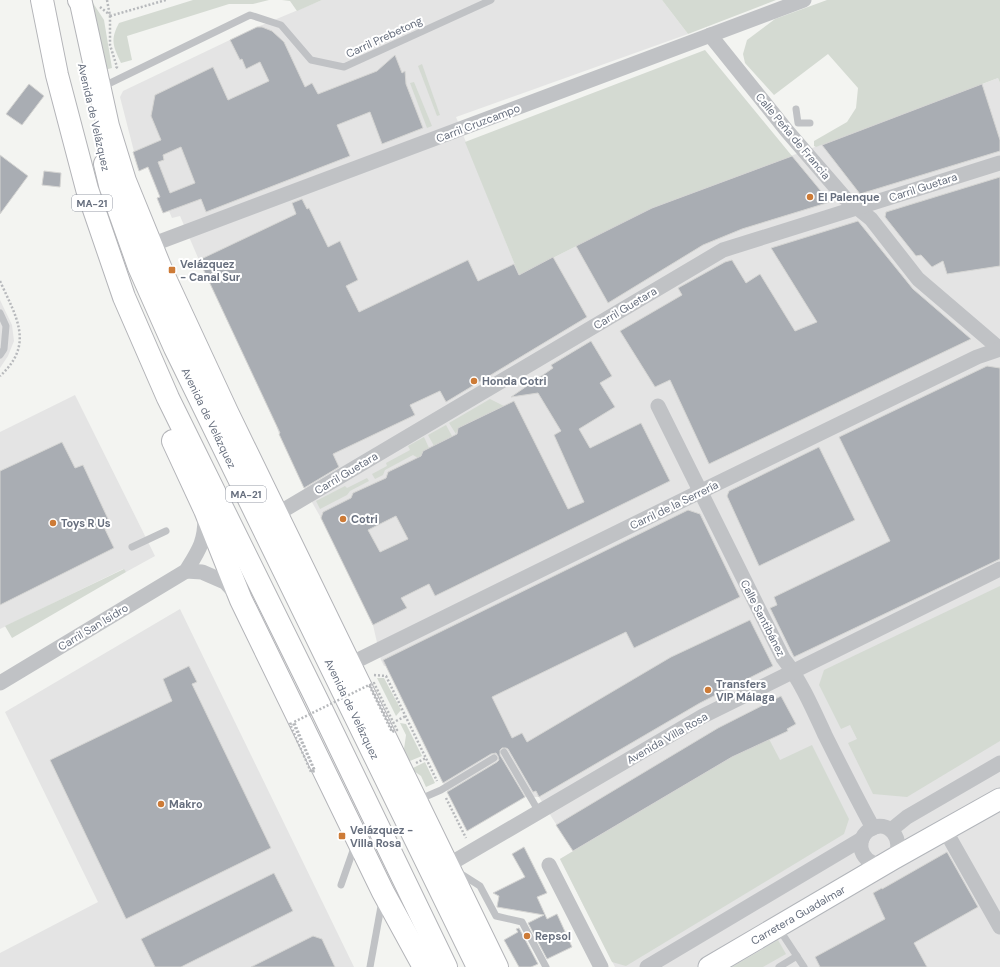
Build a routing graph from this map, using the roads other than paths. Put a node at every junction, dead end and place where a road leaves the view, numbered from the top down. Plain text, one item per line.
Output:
1 (42, 0) edge
2 (70, 0) edge
3 (80, 0) edge
4 (492, 0) edge
5 (804, 0) edge
6 (710, 36) junction
7 (99, 88) junction
8 (796, 109) dead end
9 (810, 124) dead end
10 (793, 127) junction
11 (1000, 163) edge
12 (857, 208) junction
13 (151, 245) junction
14 (0, 313) edge
15 (1000, 349) edge
16 (0, 355) edge
17 (168, 398) junction
18 (658, 406) dead end
19 (700, 492) junction
20 (204, 510) junction
21 (277, 514) junction
22 (166, 531) dead end
23 (132, 547) dead end
24 (1000, 569) edge
25 (186, 571) junction
26 (241, 600) junction
27 (350, 664) junction
28 (793, 671) junction
29 (0, 683) edge
30 (504, 752) dead end
31 (494, 758) dead end
32 (1000, 763) edge
33 (1000, 799) edge
34 (416, 800) junction
35 (539, 812) junction
36 (873, 828) junction
37 (891, 830) junction
38 (945, 830) junction
39 (357, 839) junction
40 (862, 839) junction
41 (890, 861) junction
42 (448, 865) junction
43 (549, 865) dead end
44 (341, 885) dead end
45 (383, 892) junction
46 (778, 927) junction
47 (1000, 927) edge
48 (797, 956) junction
49 (370, 967) edge
50 (424, 967) edge
51 (446, 967) edge
52 (478, 967) edge
53 (497, 967) edge
54 (546, 967) edge
55 (601, 967) edge
56 (647, 967) edge
57 (709, 967) edge
58 (779, 967) edge
59 (804, 967) edge

1 - 17 highway, MA-21
2 - 52 highway, Avenida de Velázquez / MA-21
3 - 7 highway
4 - 7 lane, Carril Prebetong
5 - 6 street, Carril Cruzcampo
6 - 10 street, Calle Peña de Francia
6 - 13 street, Carril Cruzcampo
7 - 13 highway
8 - 10 lane
9 - 10 lane
10 - 12 street, Calle Peña de Francia
11 - 12 street, Carril Guetara
12 - 15 street, Calle Peña de Francia
12 - 21 street, Carril Guetara
13 - 21 highway
14 - 16 lane
15 - 19 street, Carril de la Serrería
17 - 20 highway
17 - 51 highway, MA-21
18 - 19 street, Calle Santibánez
19 - 27 street, Carril de la Serrería
19 - 28 street, Calle Santibánez
20 - 25 street
20 - 26 highway
21 - 27 highway
22 - 23 lane
24 - 28 street, Avenida Villa Rosa
25 - 26 street
25 - 29 street, Carril San Isidro
26 - 39 highway
27 - 34 highway
28 - 35 street, Avenida Villa Rosa
28 - 36 street, Calle Santibánez
30 - 35 lane
31 - 34 lane
32 - 37 street
33 - 38 street, Carretera Guadalmar
34 - 42 highway
35 - 42 street, Avenida Villa Rosa
36 - 37 street
36 - 40 street
37 - 41 street
38 - 41 street, Carretera Guadalmar
38 - 47 street
39 - 44 lane
39 - 45 highway
40 - 41 street
40 - 56 street
41 - 46 street, Carretera Guadalmar
42 - 53 highway
42 - 54 lane
43 - 55 street
45 - 49 lane
45 - 50 highway
46 - 48 lane
46 - 57 street, Carretera Guadalmar
48 - 58 lane
48 - 59 lane

